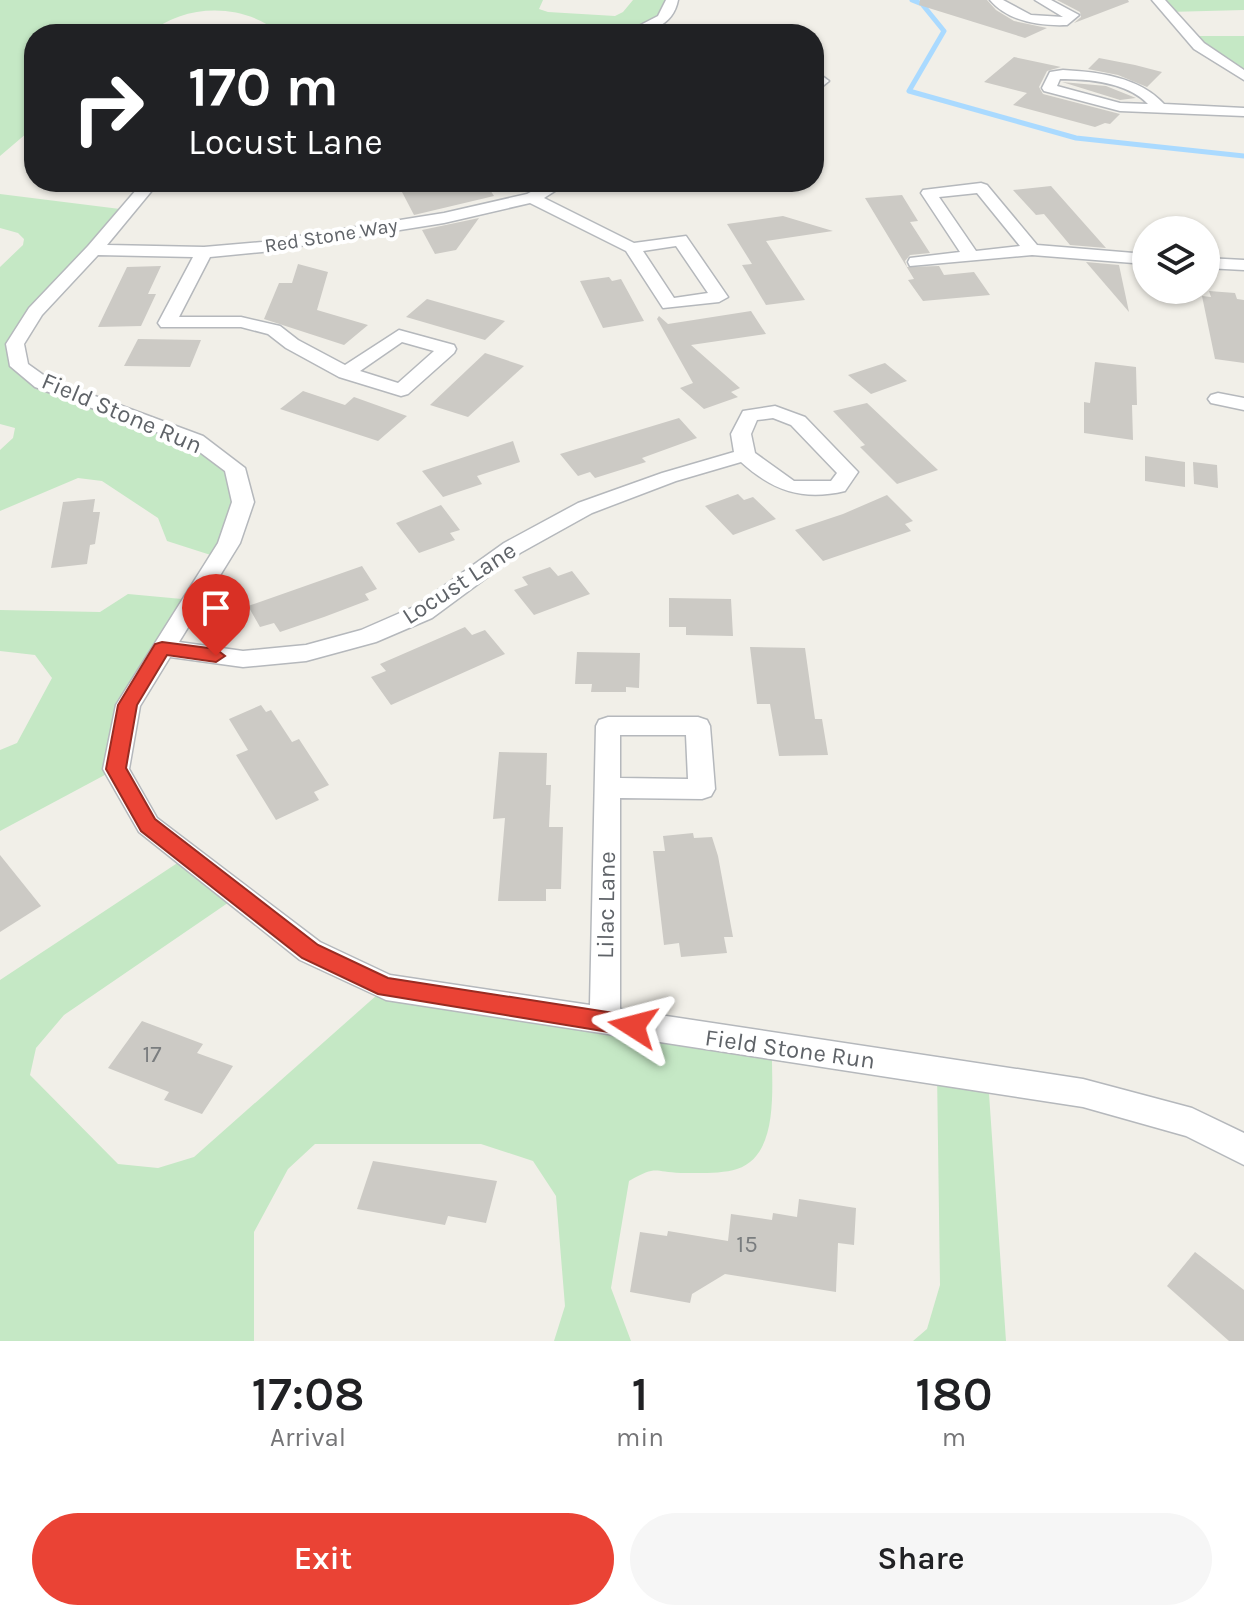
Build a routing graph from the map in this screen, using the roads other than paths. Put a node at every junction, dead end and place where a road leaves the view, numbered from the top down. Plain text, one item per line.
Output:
1 (672, 0) edge
2 (996, 0) edge
3 (1041, 0) edge
4 (1158, 0) edge
5 (655, 24) edge
6 (1244, 76) edge
7 (1158, 106) junction
8 (1244, 112) edge
9 (143, 192) edge
10 (543, 192) edge
11 (532, 198) junction
12 (632, 248) junction
13 (94, 250) junction
14 (1032, 250) junction
15 (204, 252) junction
16 (971, 256) junction
17 (1132, 258) edge
18 (916, 262) dead end
19 (1220, 264) edge
20 (1244, 265) edge
21 (346, 373) junction
22 (1218, 399) dead end
23 (1244, 404) edge
24 (745, 455) junction
25 (162, 648) junction
26 (608, 788) dead end
27 (605, 1022) junction
28 (1244, 1150) edge

1 - 5 street
2 - 3 street
4 - 6 street
7 - 7 street
7 - 8 street
9 - 13 street, Field Stone Run
10 - 11 street, Red Stone Way
11 - 12 street
11 - 15 street, Red Stone Way
12 - 12 street
13 - 15 street, Red Stone Way
13 - 25 street, Field Stone Run
14 - 16 street
14 - 16 street
14 - 17 street
15 - 21 street
16 - 18 street
19 - 20 street
21 - 21 street
22 - 23 street
24 - 24 street
24 - 25 street, Locust Lane
25 - 27 street, Field Stone Run
26 - 27 street, Lilac Lane
27 - 28 street, Field Stone Run

